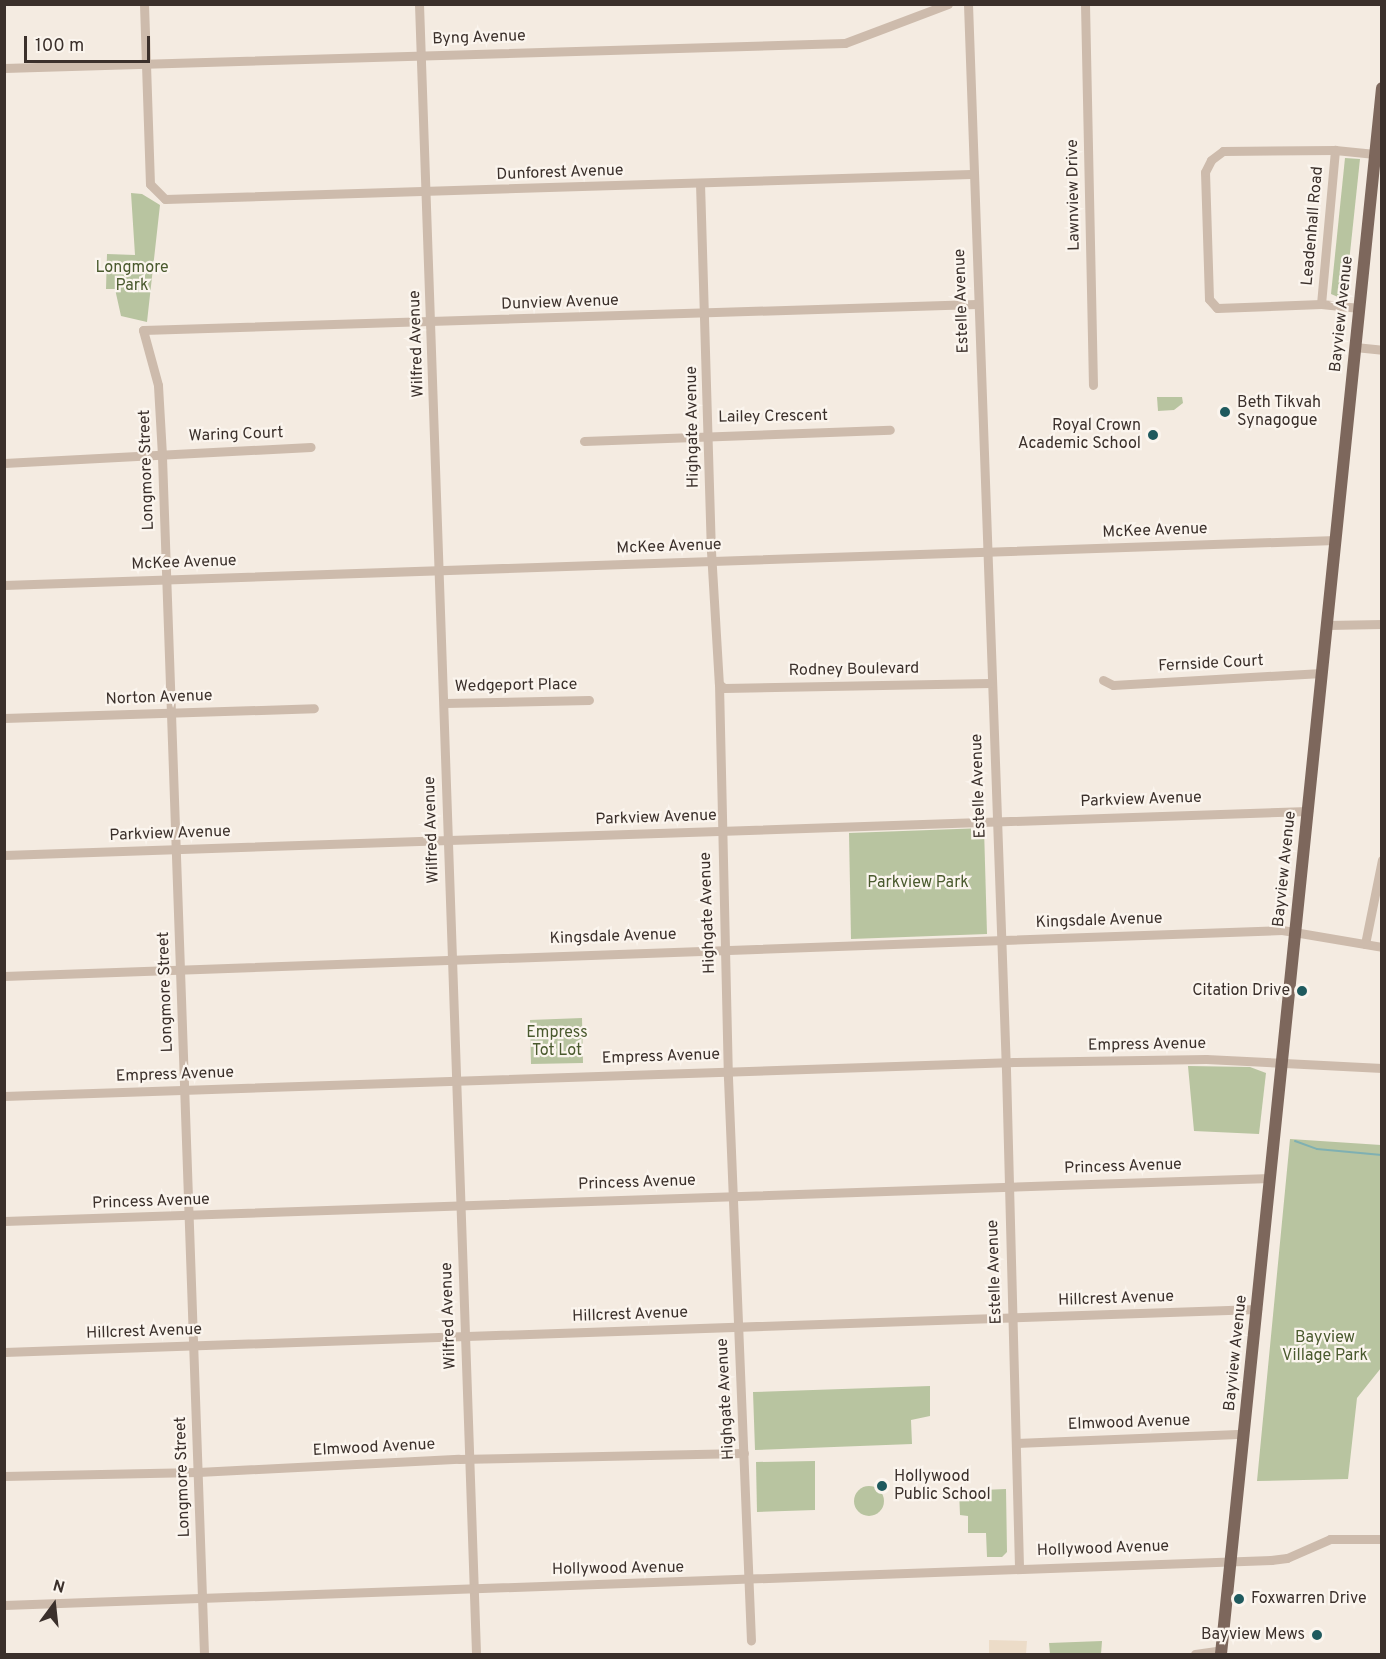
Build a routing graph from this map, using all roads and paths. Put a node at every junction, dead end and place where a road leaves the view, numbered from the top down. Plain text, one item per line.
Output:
1 (144, 4) edge
2 (419, 4) edge
3 (948, 4) edge
4 (968, 4) edge
5 (1085, 4) edge
6 (421, 55) junction
7 (147, 63) junction
8 (4, 68) edge
9 (1382, 88) edge
10 (1335, 150) junction
11 (1375, 154) junction
12 (971, 174) junction
13 (700, 183) junction
14 (425, 192) junction
15 (977, 304) junction
16 (1321, 304) junction
17 (1359, 308) junction
18 (705, 312) junction
19 (432, 324) junction
20 (143, 330) joint
21 (1355, 347) junction
22 (1382, 350) edge
23 (1093, 385) dead end
24 (890, 430) dead end
25 (709, 434) junction
26 (584, 441) dead end
27 (310, 447) dead end
28 (162, 455) junction
29 (4, 463) edge
30 (1335, 540) junction
31 (986, 552) junction
32 (711, 560) junction
33 (439, 569) junction
34 (165, 579) junction
35 (4, 585) edge
36 (1382, 624) edge
37 (1327, 626) junction
38 (1322, 673) junction
39 (1103, 680) dead end
40 (990, 683) junction
41 (719, 684) junction
42 (588, 700) dead end
43 (444, 703) junction
44 (314, 708) dead end
45 (171, 713) junction
46 (4, 718) edge
47 (1308, 811) junction
48 (994, 821) junction
49 (720, 831) junction
50 (447, 840) junction
51 (174, 849) junction
52 (4, 855) edge
53 (1382, 861) edge
54 (1296, 930) junction
55 (1000, 939) junction
56 (1365, 944) junction
57 (1382, 947) edge
58 (725, 949) junction
59 (451, 958) junction
60 (178, 970) junction
61 (4, 976) edge
62 (1282, 1062) junction
63 (1006, 1063) junction
64 (1382, 1068) edge
65 (728, 1070) junction
66 (456, 1079) junction
67 (186, 1089) junction
68 (4, 1096) edge
69 (1270, 1178) junction
70 (1006, 1186) junction
71 (733, 1195) junction
72 (459, 1204) junction
73 (189, 1216) junction
74 (4, 1221) edge
75 (1257, 1309) junction
76 (1012, 1317) junction
77 (737, 1326) junction
78 (464, 1336) junction
79 (192, 1346) junction
80 (4, 1352) edge
81 (1244, 1434) junction
82 (1016, 1443) junction
83 (744, 1453) junction
84 (469, 1459) junction
85 (198, 1472) junction
86 (4, 1476) edge
87 (1382, 1539) edge
88 (1231, 1560) junction
89 (1019, 1567) junction
90 (748, 1581) junction
91 (473, 1587) junction
92 (202, 1599) junction
93 (4, 1605) edge
94 (751, 1641) dead end
95 (1222, 1652) edge
96 (204, 1654) edge
97 (476, 1654) edge
98 (1194, 1654) edge

1 - 7 street
2 - 6 street, Wilfred Avenue
3 - 6 street, Byng Avenue
4 - 12 street, Estelle Avenue
5 - 23 street, Lawnview Drive
6 - 7 street, Byng Avenue
6 - 14 street, Wilfred Avenue
7 - 8 street, Byng Avenue
7 - 14 street, Dunforest Avenue
9 - 11 main road, Bayview Avenue
10 - 11 street
10 - 16 street, Leadenhall Road
10 - 16 street
11 - 17 main road, Bayview Avenue
12 - 13 street, Dunforest Avenue
12 - 15 street, Estelle Avenue
13 - 14 street, Dunforest Avenue
13 - 18 street, Highgate Avenue
14 - 19 street, Wilfred Avenue
15 - 18 street, Dunview Avenue
15 - 31 street, Estelle Avenue
16 - 17 street
17 - 21 main road, Bayview Avenue
18 - 19 street, Dunview Avenue
18 - 25 street, Highgate Avenue
19 - 20 street, Dunview Avenue
19 - 33 street, Wilfred Avenue
20 - 28 street, Longmore Street
21 - 22 street
21 - 30 main road, Bayview Avenue
24 - 25 street, Lailey Crescent
25 - 26 street, Lailey Crescent
25 - 32 street, Highgate Avenue
27 - 28 street, Waring Court
28 - 29 street, Waring Court
28 - 34 street, Longmore Street
30 - 31 street, McKee Avenue
30 - 37 main road, Bayview Avenue
31 - 32 street, McKee Avenue
31 - 40 street, Estelle Avenue
32 - 33 street, McKee Avenue
32 - 41 street, Highgate Avenue
33 - 34 street, McKee Avenue
33 - 43 street, Wilfred Avenue
34 - 35 street, McKee Avenue
34 - 45 street, Longmore Street
36 - 37 street
37 - 38 main road, Bayview Avenue
38 - 39 street, Fernside Court
38 - 47 main road, Bayview Avenue
40 - 41 street, Rodney Boulevard
40 - 48 street, Estelle Avenue
41 - 49 street, Highgate Avenue
42 - 43 street, Wedgeport Place
43 - 50 street, Wilfred Avenue
44 - 45 street, Norton Avenue
45 - 46 street, Norton Avenue
45 - 51 street, Longmore Street
47 - 48 street, Parkview Avenue
47 - 54 main road, Bayview Avenue
48 - 49 street, Parkview Avenue
48 - 55 street, Estelle Avenue
49 - 50 street, Parkview Avenue
49 - 58 street, Highgate Avenue
50 - 51 street, Parkview Avenue
50 - 59 street, Wilfred Avenue
51 - 52 street, Parkview Avenue
51 - 60 street, Longmore Street
53 - 56 street
54 - 55 street, Kingsdale Avenue
54 - 56 street, Kingsdale Avenue
54 - 62 main road, Bayview Avenue
55 - 58 street, Kingsdale Avenue
55 - 63 street, Estelle Avenue
56 - 57 street, Kingsdale Avenue
58 - 59 street, Kingsdale Avenue
58 - 65 street, Highgate Avenue
59 - 60 street, Kingsdale Avenue
59 - 66 street, Wilfred Avenue
60 - 61 street, Kingsdale Avenue
60 - 67 street, Longmore Street
62 - 63 street, Empress Avenue
62 - 64 street
62 - 69 main road, Bayview Avenue
63 - 65 street, Empress Avenue
63 - 70 street, Estelle Avenue
65 - 66 street, Empress Avenue
65 - 71 street, Highgate Avenue
66 - 67 street, Empress Avenue
66 - 72 street, Wilfred Avenue
67 - 68 street, Empress Avenue
67 - 73 street, Longmore Street
69 - 70 street, Princess Avenue
69 - 75 main road, Bayview Avenue
70 - 71 street, Princess Avenue
70 - 76 street, Estelle Avenue
71 - 72 street, Princess Avenue
71 - 77 street, Highgate Avenue
72 - 73 street, Princess Avenue
72 - 78 street, Wilfred Avenue
73 - 74 street, Princess Avenue
73 - 79 street, Longmore Street
75 - 76 street, Hillcrest Avenue
75 - 81 main road, Bayview Avenue
76 - 77 street, Hillcrest Avenue
76 - 82 street, Estelle Avenue
77 - 78 street, Hillcrest Avenue
77 - 83 street, Highgate Avenue
78 - 79 street, Hillcrest Avenue
78 - 84 street, Wilfred Avenue
79 - 80 street, Hillcrest Avenue
79 - 85 street, Longmore Street
81 - 82 street, Elmwood Avenue
81 - 88 main road, Bayview Avenue
82 - 89 street, Estelle Avenue
83 - 84 street, Elmwood Avenue
83 - 90 street, Highgate Avenue
84 - 85 street, Elmwood Avenue
84 - 91 street, Wilfred Avenue
85 - 86 street, Elmwood Avenue
85 - 92 street, Longmore Street
87 - 88 street
88 - 89 street, Hollywood Avenue
88 - 95 main road, Bayview Avenue
89 - 90 street, Hollywood Avenue
90 - 91 street, Hollywood Avenue
90 - 94 street, Highgate Avenue
91 - 92 street, Hollywood Avenue
91 - 97 street, Wilfred Avenue
92 - 93 street, Hollywood Avenue
92 - 96 street, Longmore Street
95 - 98 street

